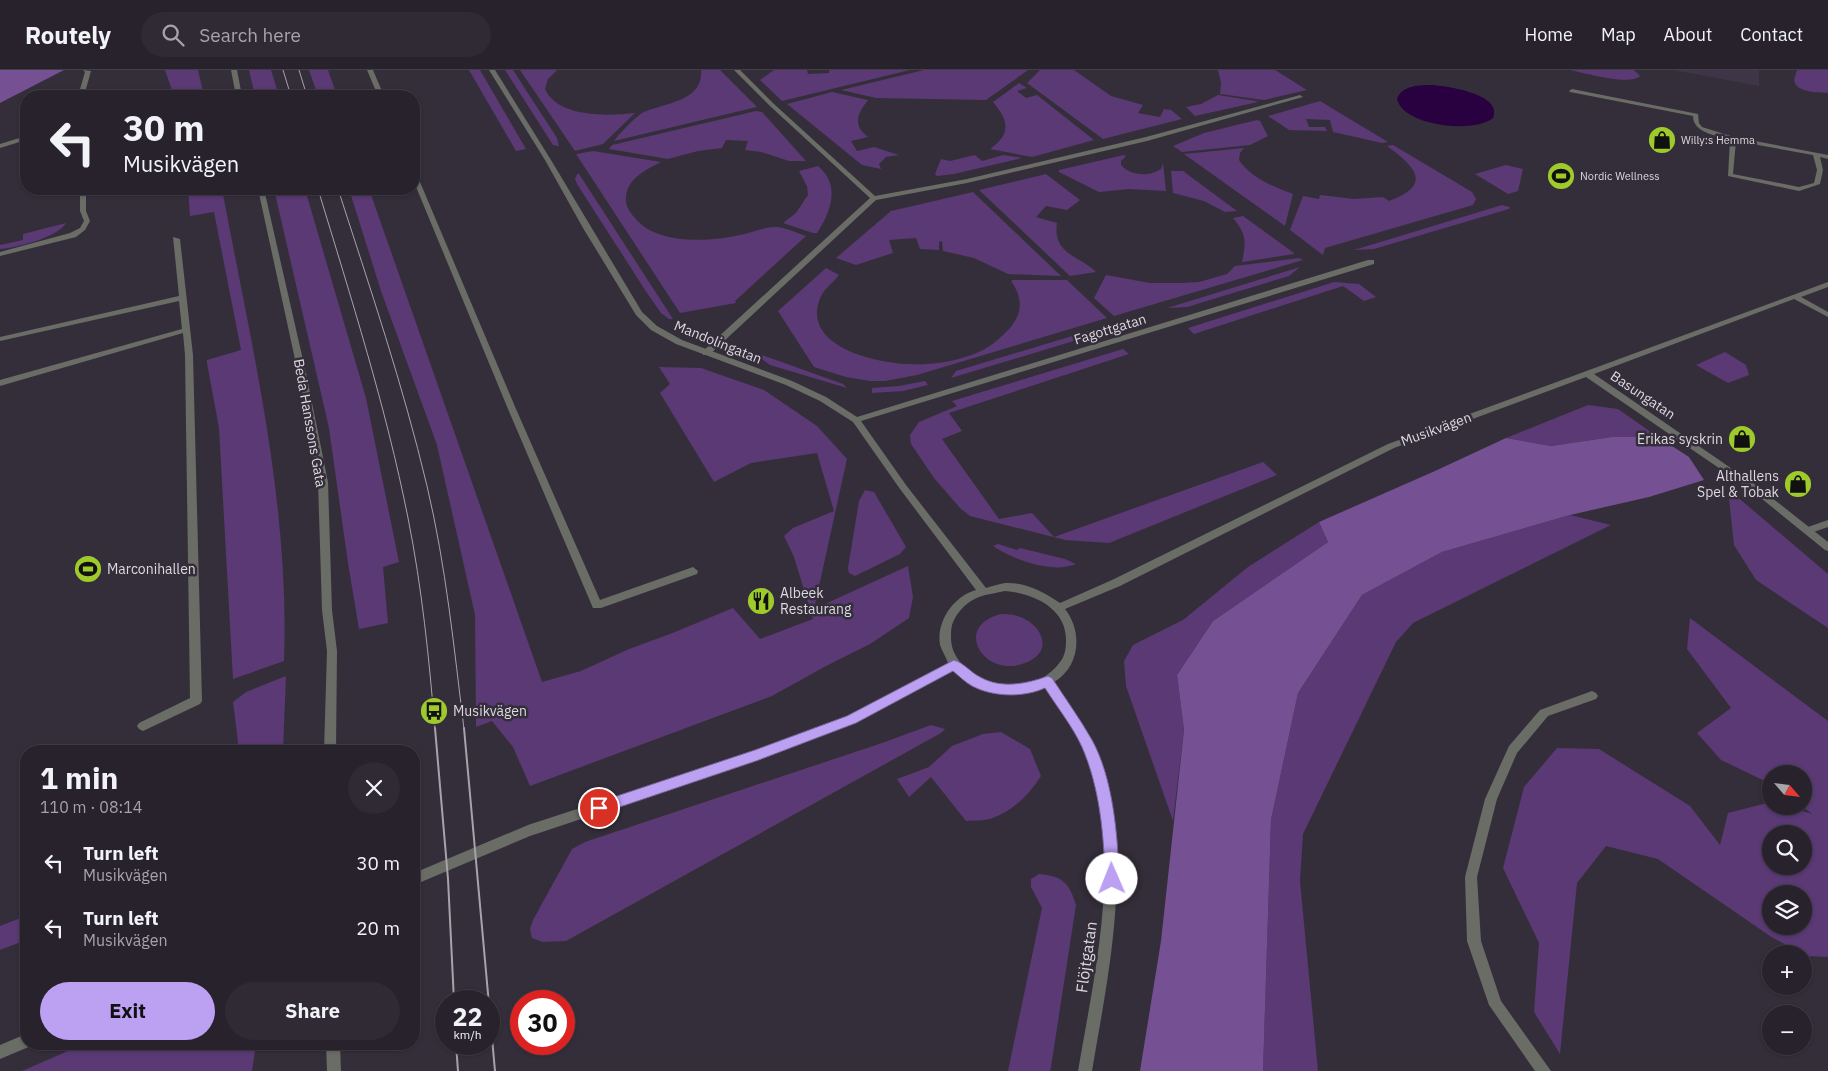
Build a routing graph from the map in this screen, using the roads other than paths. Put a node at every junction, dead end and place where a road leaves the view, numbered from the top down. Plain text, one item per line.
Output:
1 (86, 70) edge
2 (234, 70) edge
3 (370, 70) edge
4 (492, 70) edge
5 (737, 70) edge
6 (83, 90) edge
7 (238, 90) edge
8 (378, 90) edge
9 (1572, 91) dead end
10 (1300, 97) dead end
11 (1733, 138) junction
12 (20, 140) edge
13 (0, 146) edge
14 (1816, 154) junction
15 (1828, 157) edge
16 (420, 189) edge
17 (83, 195) edge
18 (262, 195) edge
19 (874, 198) junction
20 (176, 239) dead end
21 (0, 254) edge
22 (1371, 262) dead end
23 (1828, 284) edge
24 (1794, 296) junction
25 (182, 298) junction
26 (1828, 315) edge
27 (186, 330) junction
28 (0, 339) edge
29 (706, 353) junction
30 (1587, 373) junction
31 (0, 383) edge
32 (856, 420) junction
33 (1828, 523) edge
34 (1808, 530) junction
35 (1828, 547) edge
36 (693, 571) dead end
37 (982, 590) junction
38 (1058, 608) junction
39 (954, 665) junction
40 (1048, 682) junction
41 (1592, 696) dead end
42 (143, 726) dead end
43 (330, 745) edge
44 (420, 876) edge
45 (20, 1044) edge
46 (332, 1050) edge
47 (0, 1052) edge
48 (334, 1071) edge
49 (1085, 1071) edge
50 (1544, 1071) edge

1 - 6 street
2 - 7 street
3 - 8 street
4 - 29 street, Mandolingatan
5 - 19 street
9 - 11 street
10 - 19 street
11 - 14 street
11 - 14 street
12 - 13 street
14 - 15 street
16 - 36 street
17 - 21 street
18 - 43 street, Beda Hanssons Gata
19 - 29 street
20 - 25 street
22 - 32 street, Fagottgatan
23 - 24 street, Musikvägen
24 - 26 street
24 - 30 street, Musikvägen
25 - 27 street
25 - 28 street
27 - 31 street
27 - 42 street
29 - 32 street, Mandolingatan
30 - 34 street, Basungatan
30 - 38 street, Musikvägen
32 - 37 street, Mandolingatan
33 - 34 street
34 - 35 street, Basungatan
37 - 38 street
37 - 39 street
38 - 40 street
39 - 40 street
39 - 44 street
40 - 49 street, Flöjtgatan
41 - 50 street
45 - 47 street
46 - 48 street

